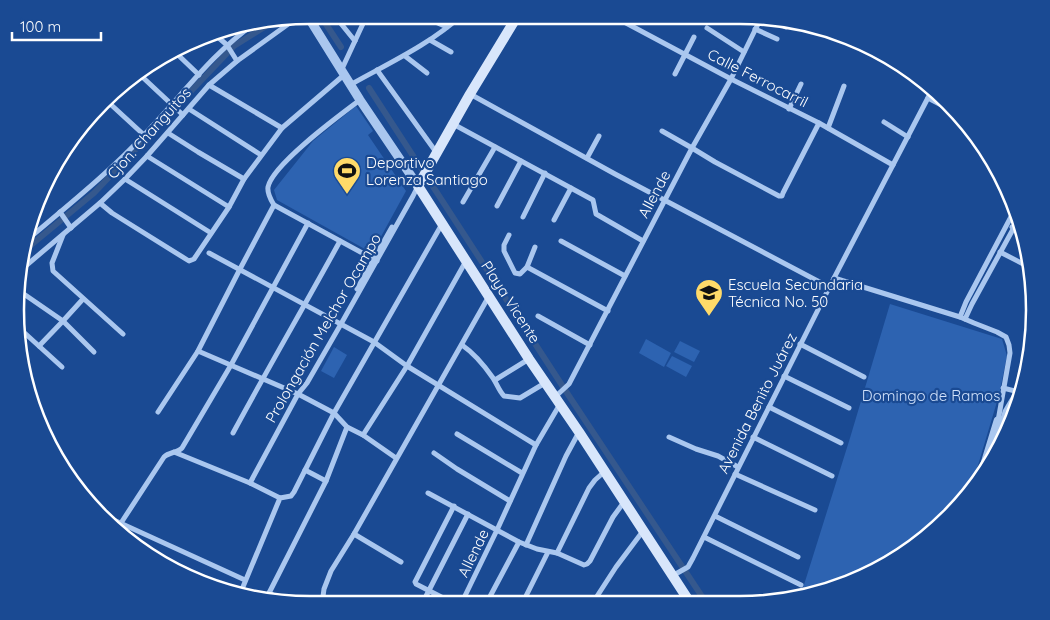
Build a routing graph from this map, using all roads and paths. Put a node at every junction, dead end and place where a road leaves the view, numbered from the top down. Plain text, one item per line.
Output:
1 (287, 24) edge
2 (313, 24) edge
3 (341, 24) edge
4 (363, 24) edge
5 (440, 24) edge
6 (451, 24) edge
7 (513, 24) edge
8 (630, 24) edge
9 (758, 24) edge
10 (447, 27) junction
11 (706, 28) dead end
12 (756, 29) junction
13 (243, 32) edge
14 (694, 37) dead end
15 (220, 39) edge
16 (777, 39) dead end
17 (430, 40) junction
18 (355, 41) junction
19 (228, 46) junction
20 (451, 52) dead end
21 (744, 52) junction
22 (685, 54) junction
23 (179, 55) edge
24 (405, 56) junction
25 (236, 59) junction
26 (377, 70) junction
27 (342, 73) junction
28 (427, 73) dead end
29 (675, 74) dead end
30 (199, 75) junction
31 (143, 78) edge
32 (731, 79) junction
33 (801, 84) dead end
34 (209, 85) junction
35 (350, 85) junction
36 (844, 86) dead end
37 (470, 94) junction
38 (928, 98) joint
39 (360, 100) junction
40 (937, 103) edge
41 (111, 105) edge
42 (173, 105) junction
43 (189, 109) junction
44 (789, 109) junction
45 (181, 113) junction
46 (884, 122) dead end
47 (819, 123) junction
48 (453, 124) junction
49 (282, 128) junction
50 (828, 128) junction
51 (662, 131) dead end
52 (168, 133) junction
53 (144, 135) junction
54 (599, 136) dead end
55 (908, 137) junction
56 (495, 147) junction
57 (692, 148) junction
58 (437, 153) junction
59 (261, 155) junction
60 (147, 156) junction
61 (587, 158) junction
62 (521, 161) junction
63 (894, 165) junction
64 (545, 173) junction
65 (422, 178) junction
66 (125, 179) junction
67 (244, 179) junction
68 (571, 188) junction
69 (665, 199) junction
70 (463, 202) dead end
71 (100, 203) junction
72 (274, 205) junction
73 (497, 206) dead end
74 (228, 207) junction
75 (60, 212) junction
76 (523, 217) dead end
77 (1011, 217) edge
78 (554, 220) dead end
79 (308, 223) junction
80 (442, 224) junction
81 (1007, 224) junction
82 (1013, 225) edge
83 (1014, 227) edge
84 (70, 228) junction
85 (210, 233) junction
86 (35, 234) edge
87 (63, 235) junction
88 (509, 235) dead end
89 (340, 240) junction
90 (561, 241) dead end
91 (643, 241) junction
92 (535, 247) dead end
93 (1000, 252) junction
94 (209, 253) dead end
95 (376, 260) junction
96 (466, 261) junction
97 (1023, 264) edge
98 (27, 266) edge
99 (527, 267) junction
100 (240, 269) junction
101 (625, 276) junction
102 (834, 278) junction
103 (274, 287) junction
104 (829, 287) junction
105 (24, 294) edge
106 (489, 296) junction
107 (83, 299) junction
108 (305, 304) junction
109 (608, 311) junction
110 (538, 316) dead end
111 (962, 318) junction
112 (63, 321) junction
113 (340, 323) junction
114 (24, 333) edge
115 (123, 334) dead end
116 (374, 342) junction
117 (800, 344) junction
118 (462, 345) junction
119 (590, 345) junction
120 (39, 346) junction
121 (198, 351) junction
122 (94, 352) dead end
123 (529, 359) junction
124 (231, 365) junction
125 (407, 366) junction
126 (62, 367) dead end
127 (784, 376) junction
128 (263, 378) junction
129 (864, 378) dead end
130 (495, 380) junction
131 (546, 383) junction
132 (438, 385) junction
133 (1003, 388) junction
134 (1014, 391) edge
135 (298, 394) junction
136 (559, 398) junction
137 (769, 406) junction
138 (849, 408) dead end
139 (1007, 411) edge
140 (158, 412) dead end
141 (334, 413) junction
142 (1001, 422) junction
143 (347, 427) junction
144 (1000, 430) edge
145 (579, 432) junction
146 (233, 433) dead end
147 (457, 434) dead end
148 (363, 435) junction
149 (668, 437) dead end
150 (753, 438) junction
151 (842, 443) dead end
152 (993, 444) edge
153 (536, 446) junction
154 (174, 452) junction
155 (434, 453) dead end
156 (396, 458) junction
157 (738, 467) junction
158 (305, 470) junction
159 (604, 472) junction
160 (522, 473) junction
161 (735, 474) junction
162 (832, 476) dead end
163 (326, 481) junction
164 (250, 483) junction
165 (428, 493) dead end
166 (280, 498) junction
167 (510, 501) junction
168 (624, 502) junction
169 (454, 506) junction
170 (815, 510) dead end
171 (468, 514) junction
172 (715, 516) junction
173 (118, 522) edge
174 (121, 523) junction
175 (497, 530) junction
176 (643, 531) junction
177 (354, 534) junction
178 (704, 537) junction
179 (520, 542) junction
180 (526, 545) junction
181 (548, 552) junction
182 (557, 553) junction
183 (798, 557) dead end
184 (401, 562) dead end
185 (676, 574) junction
186 (246, 580) junction
187 (801, 585) dead end
188 (243, 588) edge
189 (429, 591) junction
190 (269, 593) edge
191 (323, 596) edge
192 (426, 596) edge
193 (439, 596) edge
194 (465, 596) edge
195 (490, 596) edge
196 (526, 596) edge
197 (597, 596) edge
198 (687, 596) edge

1 - 25 street, Cjon. Changuitos
2 - 27 street, Playa Vicente
3 - 18 street
4 - 18 street
5 - 10 street
6 - 10 street
7 - 37 main road
8 - 22 street, Calle Ferrocarril
9 - 12 street, Allende
10 - 17 street
11 - 21 street
12 - 16 street
12 - 21 street, Allende
13 - 19 street, Cjon. Changuitos
14 - 22 street
15 - 19 street
17 - 20 street
17 - 24 street
18 - 27 street
19 - 25 street
19 - 30 street, Cjon. Changuitos
21 - 32 street, Allende
22 - 29 street
22 - 32 street, Calle Ferrocarril
23 - 30 street
24 - 26 street
24 - 28 street
25 - 34 street, Cjon. Changuitos
26 - 35 street
26 - 58 street
27 - 35 street, Playa Vicente
27 - 49 street
30 - 42 street, Cjon. Changuitos
31 - 42 street
32 - 44 street, Calle Ferrocarril
32 - 57 street, Allende
33 - 44 street
34 - 43 street, Cjon. Changuitos
34 - 49 street
35 - 39 street, Playa Vicente
36 - 50 street
37 - 48 main road
37 - 61 street
38 - 40 street
38 - 55 street, Avenida Benito Juárez
39 - 65 street, Playa Vicente
39 - 72 street
41 - 53 street
42 - 45 street
42 - 53 street, Cjon. Changuitos
43 - 45 street, Cjon. Changuitos
43 - 59 street
44 - 47 street, Calle Ferrocarril
45 - 52 street, Cjon. Changuitos
46 - 55 street
47 - 50 street, Calle Ferrocarril
47 - 57 street
48 - 56 street
48 - 58 main road
49 - 59 street
50 - 63 street, Calle Ferrocarril
51 - 57 street
52 - 60 street, Cjon. Changuitos
52 - 67 street
53 - 75 street, Cjon. Changuitos
54 - 61 street
55 - 63 street, Avenida Benito Juárez
56 - 62 street
56 - 70 street
57 - 69 street, Allende
58 - 65 main road
59 - 67 street
60 - 66 street, Cjon. Changuitos
60 - 74 street
61 - 69 street
62 - 64 street
62 - 73 street
63 - 102 street, Avenida Benito Juárez
64 - 68 street
64 - 76 street
65 - 80 main road, Playa Vicente
65 - 95 street, Prolongación Melchor Ocampo
66 - 71 street, Cjon. Changuitos
66 - 85 street
67 - 74 street
68 - 78 street
68 - 91 street
69 - 91 street, Allende
69 - 104 street
71 - 84 street, Cjon. Changuitos
71 - 85 street
72 - 79 street
72 - 100 street
74 - 85 street
75 - 84 street
75 - 86 street, Cjon. Changuitos
77 - 81 street
79 - 89 street
79 - 103 street
80 - 96 main road, Playa Vicente
80 - 116 street
81 - 82 street
81 - 111 street
83 - 93 street
84 - 87 street, Cjon. Changuitos
87 - 98 street, Cjon. Changuitos
87 - 107 street
88 - 99 street
89 - 95 street
89 - 108 street
90 - 101 street
91 - 101 street, Allende
92 - 99 street
93 - 97 street
93 - 111 street
94 - 100 street
95 - 113 street, Prolongación Melchor Ocampo
96 - 106 main road, Playa Vicente
96 - 125 street
99 - 109 street
100 - 103 street
100 - 121 street
101 - 109 street, Allende
102 - 104 street, Avenida Benito Juárez
102 - 111 street
103 - 108 street
103 - 124 street
104 - 117 street, Avenida Benito Juárez
105 - 112 street
106 - 118 street
106 - 123 main road, Playa Vicente
107 - 112 street
107 - 115 street
108 - 113 street
108 - 128 street
109 - 119 street, Allende
110 - 119 street
111 - 133 street
112 - 120 street
112 - 122 street
113 - 116 street
113 - 135 street, Prolongación Melchor Ocampo
114 - 120 street
116 - 125 street
116 - 141 street
117 - 127 street, Avenida Benito Juárez
117 - 129 street
118 - 130 street
118 - 132 street
119 - 136 street, Allende
120 - 126 street
121 - 124 street
121 - 140 street
123 - 130 street
123 - 131 main road, Playa Vicente
124 - 128 street
124 - 154 street
125 - 132 street
125 - 148 street
127 - 137 street, Avenida Benito Juárez
127 - 138 street
128 - 135 street
128 - 146 street
130 - 131 street
131 - 136 main road, Playa Vicente
132 - 153 street
132 - 156 street
133 - 134 street
133 - 142 street
135 - 141 street
135 - 164 street, Prolongación Melchor Ocampo
136 - 145 main road, Playa Vicente
136 - 153 street, Allende
137 - 150 street, Avenida Benito Juárez
137 - 151 street
139 - 142 street
141 - 143 street
141 - 158 street
142 - 144 street
142 - 152 street
143 - 148 street
143 - 163 street
145 - 159 main road, Playa Vicente
145 - 180 street
147 - 160 street
148 - 156 street
149 - 157 street
150 - 157 street, Avenida Benito Juárez
150 - 162 street
153 - 160 street, Allende
154 - 164 street
154 - 174 street
155 - 167 street
156 - 177 street
157 - 161 street, Avenida Benito Juárez
158 - 163 street
158 - 166 street
159 - 168 main road, Playa Vicente
159 - 182 street
160 - 167 street, Allende
161 - 170 street
161 - 172 street, Avenida Benito Juárez
163 - 190 street
164 - 166 street
165 - 169 street
166 - 186 street
167 - 175 street, Allende
168 - 176 main road, Playa Vicente
168 - 182 street
169 - 171 street
169 - 189 street
171 - 175 street
171 - 189 street
172 - 178 street, Avenida Benito Juárez
172 - 183 street
173 - 174 street
174 - 186 street
175 - 179 street
175 - 194 street, Allende
176 - 185 main road, Playa Vicente
176 - 197 street
177 - 184 street
177 - 191 street
178 - 185 street, Avenida Benito Juárez
178 - 187 street
179 - 180 street
179 - 195 street
180 - 181 street
181 - 182 street
181 - 196 street
185 - 198 main road, Playa Vicente
186 - 188 street
189 - 192 street
189 - 193 street

